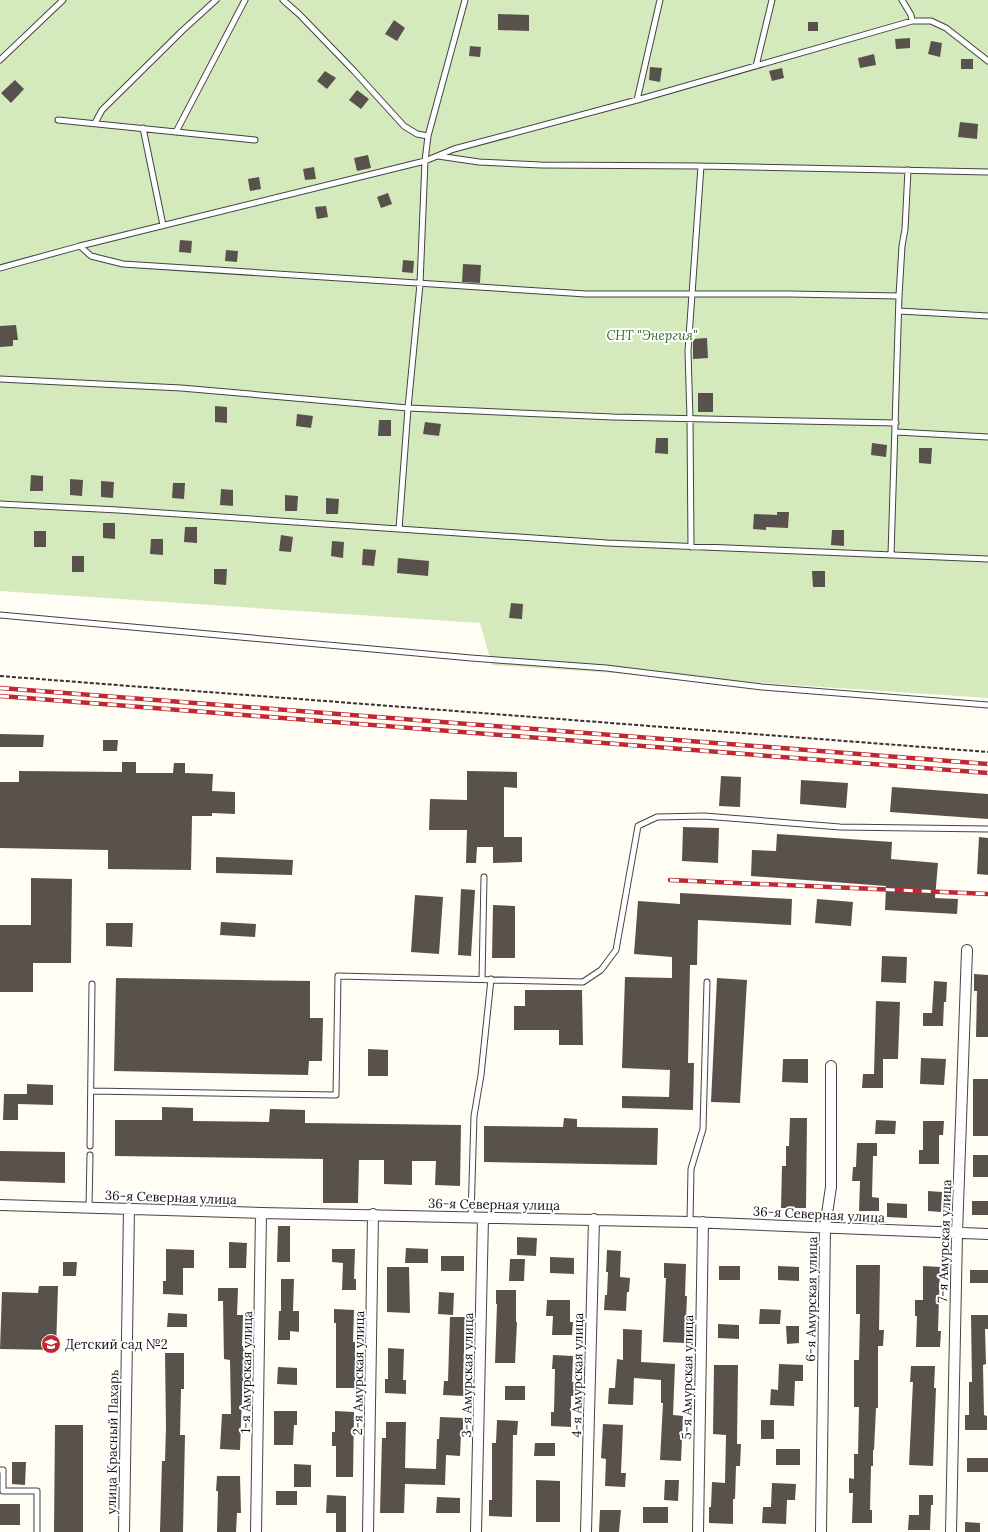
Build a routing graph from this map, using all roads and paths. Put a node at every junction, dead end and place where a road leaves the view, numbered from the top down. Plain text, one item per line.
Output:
1 (62, 0) edge
2 (216, 0) edge
3 (246, 0) edge
4 (283, 0) edge
5 (465, 0) edge
6 (660, 0) edge
7 (772, 0) edge
8 (902, 0) edge
9 (912, 21) junction
10 (0, 60) edge
11 (988, 61) edge
12 (756, 66) junction
13 (637, 100) junction
14 (58, 120) dead end
15 (96, 123) junction
16 (143, 128) junction
17 (176, 132) junction
18 (428, 136) junction
19 (256, 140) dead end
20 (437, 156) junction
21 (425, 160) junction
22 (701, 166) junction
23 (908, 170) junction
24 (988, 172) edge
25 (163, 225) junction
26 (80, 246) junction
27 (0, 268) edge
28 (420, 284) junction
29 (691, 294) junction
30 (900, 296) junction
31 (899, 311) junction
32 (988, 316) edge
33 (0, 379) edge
34 (408, 408) junction
35 (690, 419) junction
36 (896, 423) junction
37 (896, 432) junction
38 (988, 437) edge
39 (0, 504) edge
40 (399, 529) junction
41 (691, 546) junction
42 (891, 555) junction
43 (988, 560) edge
44 (0, 616) edge
45 (0, 676) edge
46 (988, 705) edge
47 (988, 752) edge
48 (988, 829) edge
49 (484, 877) dead end
50 (967, 950) dead end
51 (482, 979) junction
52 (491, 979) junction
53 (707, 982) dead end
54 (92, 984) dead end
55 (831, 1066) dead end
56 (91, 1091) junction
57 (90, 1146) dead end
58 (90, 1155) dead end
59 (0, 1205) edge
60 (89, 1207) junction
61 (129, 1208) junction
62 (261, 1213) junction
63 (373, 1214) junction
64 (471, 1217) junction
65 (483, 1218) junction
66 (594, 1219) junction
67 (690, 1222) junction
68 (703, 1222) junction
69 (825, 1227) junction
70 (957, 1234) junction
71 (988, 1234) edge
72 (0, 1470) edge
73 (37, 1532) edge
74 (124, 1532) edge
75 (256, 1532) edge
76 (368, 1532) edge
77 (476, 1532) edge
78 (586, 1532) edge
79 (698, 1532) edge
80 (821, 1532) edge
81 (951, 1532) edge

1 - 10 lane
2 - 15 lane
3 - 17 lane
4 - 18 lane
5 - 18 lane
6 - 13 lane
7 - 12 lane
8 - 9 lane
9 - 11 lane
9 - 12 lane
12 - 13 lane
13 - 20 lane
14 - 15 lane
15 - 16 lane
16 - 17 lane
16 - 25 lane
17 - 19 lane
18 - 21 lane
20 - 21 lane
20 - 22 lane
21 - 25 lane
21 - 28 lane
22 - 23 lane
22 - 29 lane
23 - 24 lane
23 - 30 lane
25 - 26 lane
26 - 27 lane
26 - 28 lane
28 - 29 lane
28 - 34 lane
29 - 30 lane
29 - 35 lane
30 - 31 lane
31 - 32 lane
31 - 36 lane
33 - 34 lane
34 - 35 lane
34 - 40 lane
35 - 36 lane
35 - 41 lane
36 - 37 lane
37 - 38 lane
37 - 42 lane
39 - 40 lane
40 - 41 lane
41 - 42 lane
42 - 43 lane
44 - 46 lane
45 - 47 path
48 - 52 lane
49 - 51 lane
50 - 70 street, 7-я Амурская улица
51 - 52 lane
51 - 56 lane
52 - 64 lane
53 - 67 lane
54 - 56 lane
55 - 69 street, 6-я Амурская улица
56 - 57 lane
58 - 60 lane
59 - 60 street, 36-я Северная улица
60 - 61 street, 36-я Северная улица
61 - 62 street, 36-я Северная улица
61 - 74 street, улица Красный Пахарь
62 - 63 street, 36-я Северная улица
62 - 75 street, 1-я Амурская улица
63 - 64 street, 36-я Северная улица
63 - 76 street, 2-я Амурская улица
64 - 65 street, 36-я Северная улица
65 - 66 street, 36-я Северная улица
65 - 77 street, 3-я Амурская улица
66 - 67 street, 36-я Северная улица
66 - 78 street, 4-я Амурская улица
67 - 68 street, 36-я Северная улица
68 - 69 street, 36-я Северная улица
68 - 79 street, 5-я Амурская улица
69 - 70 street, 36-я Северная улица
69 - 80 street, 6-я Амурская улица
70 - 71 street, 36-я Северная улица
70 - 81 street, 7-я Амурская улица
72 - 73 lane

